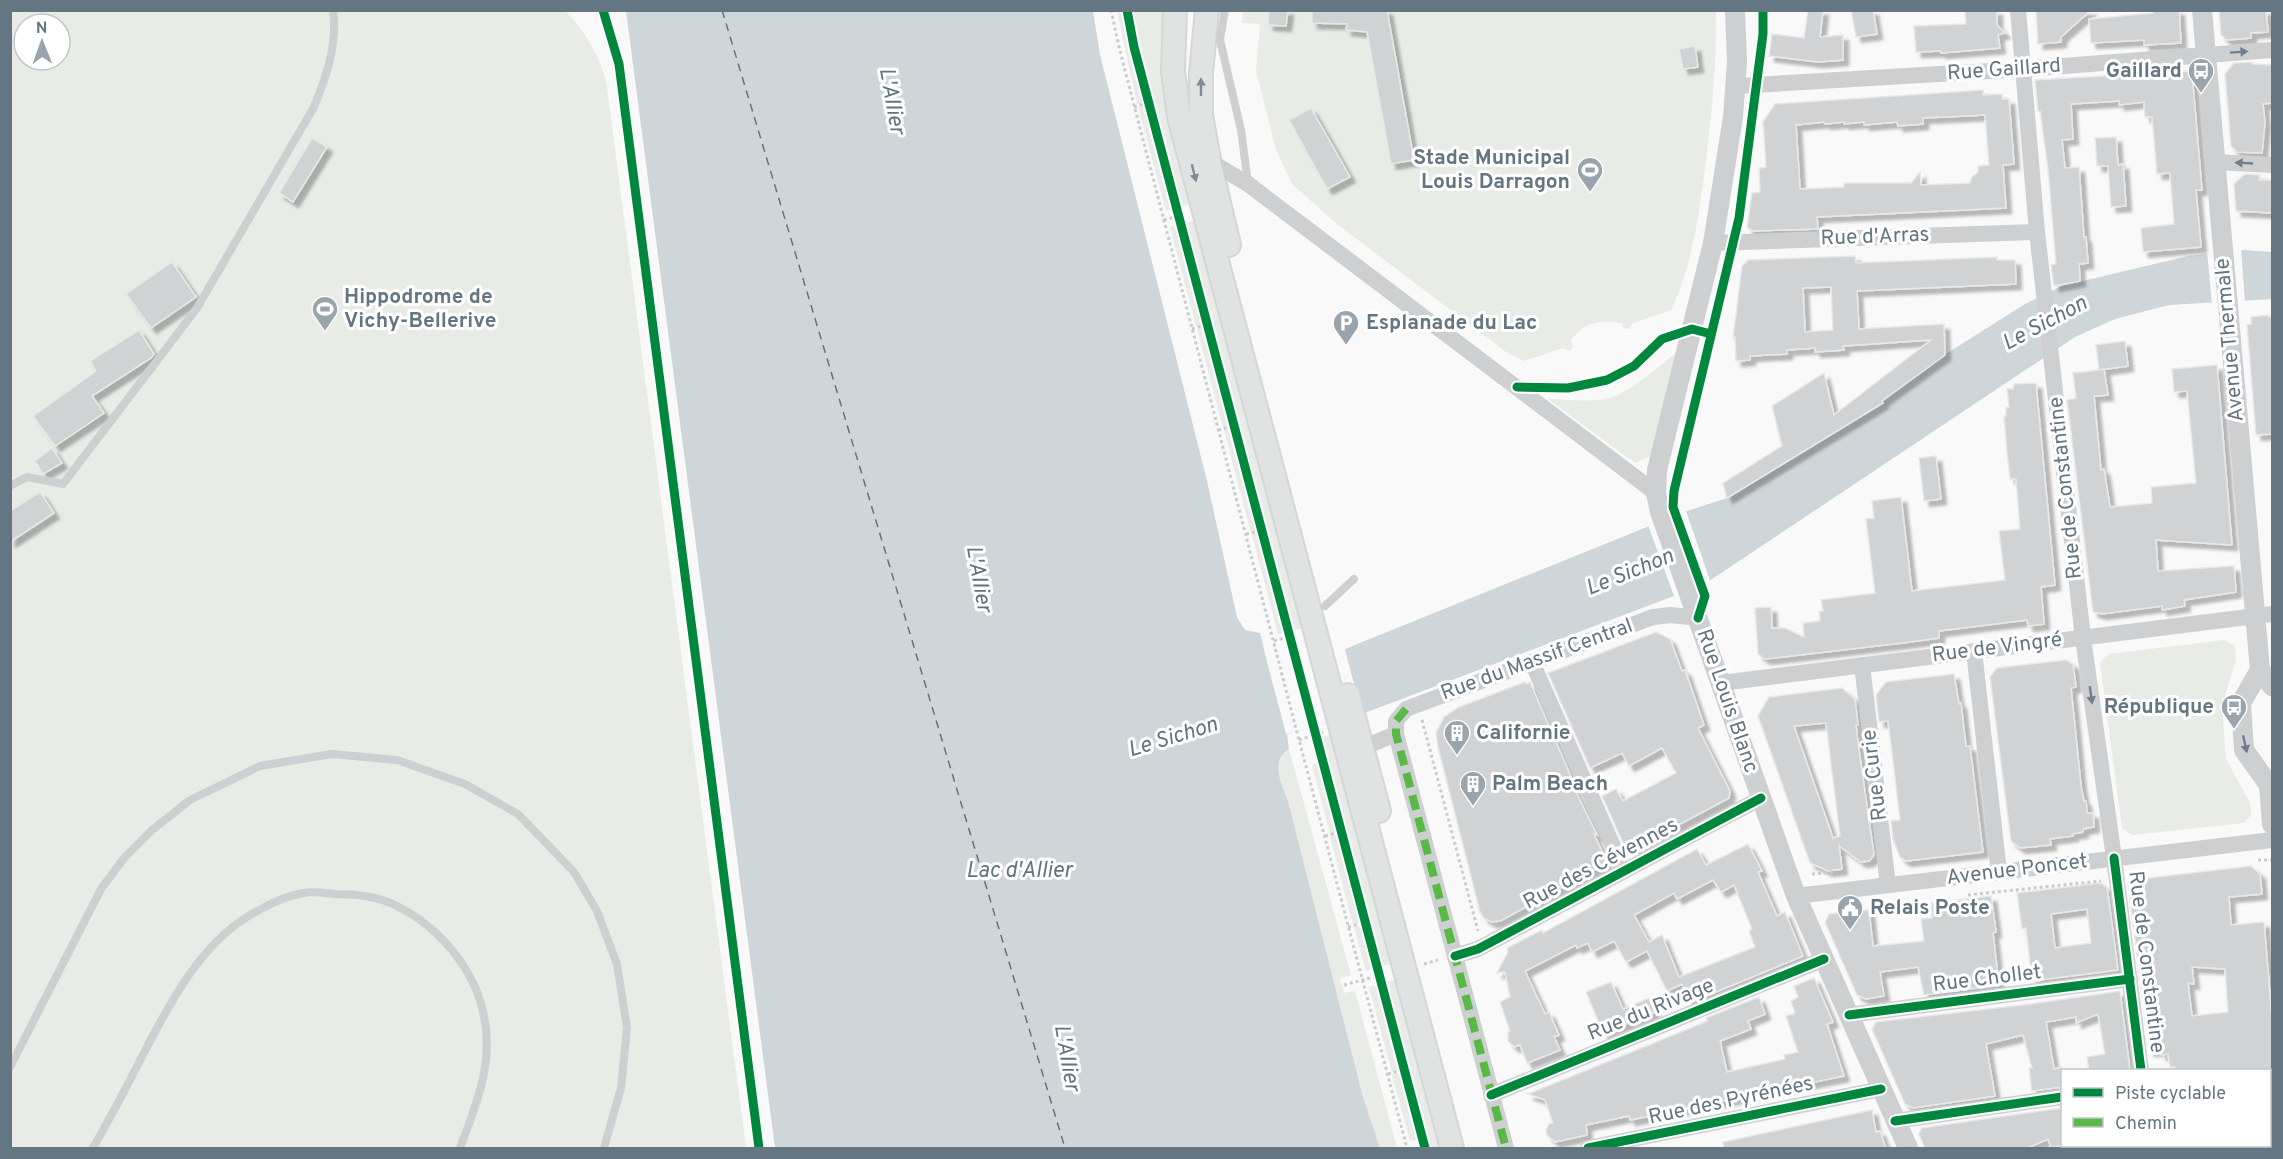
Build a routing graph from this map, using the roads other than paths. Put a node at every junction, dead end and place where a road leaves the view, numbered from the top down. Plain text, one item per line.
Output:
1 (333, 10) edge
2 (1175, 10) edge
3 (1207, 10) edge
4 (1225, 10) edge
5 (1735, 10) edge
6 (2019, 10) edge
7 (2202, 10) edge
8 (2272, 50) edge
9 (2206, 55) junction
10 (2024, 69) junction
11 (1736, 86) junction
12 (2215, 162) junction
13 (1210, 165) junction
14 (2272, 165) edge
15 (1248, 184) junction
16 (2037, 232) junction
17 (1713, 243) junction
18 (10, 486) edge
19 (1658, 503) junction
20 (1354, 579) dead end
21 (2264, 615) edge
22 (1698, 618) junction
23 (1323, 621) junction
24 (2083, 638) junction
25 (1974, 651) junction
26 (1532, 662) junction
27 (1862, 665) junction
28 (2260, 670) junction
29 (1721, 683) junction
30 (2272, 686) edge
31 (1347, 724) junction
32 (1396, 734) junction
33 (1362, 745) junction
34 (2271, 781) edge
35 (1761, 798) junction
36 (2272, 824) edge
37 (2272, 840) edge
38 (2114, 858) junction
39 (1624, 871) junction
40 (1999, 872) junction
41 (1887, 885) junction
42 (1796, 896) junction
43 (1455, 956) junction
44 (1824, 959) junction
45 (2130, 979) junction
46 (1848, 1015) junction
47 (10, 1066) edge
48 (2141, 1069) edge
49 (1881, 1089) junction
50 (1491, 1095) junction
51 (2061, 1097) edge
52 (1901, 1138) edge
53 (93, 1149) edge
54 (460, 1149) edge
55 (604, 1149) edge
56 (1452, 1149) edge
57 (1468, 1149) edge
58 (1506, 1149) edge
59 (1588, 1149) edge

1 - 18 lane
2 -> 23 main road
13 -> 3 main road
4 - 15 lane
5 - 11 street
6 - 10 street, Rue de Constantine
7 - 9 street, Avenue Thermale
9 -> 8 street, Rue Gaillard
9 - 10 street, Rue Gaillard
9 - 12 street, Avenue Thermale
10 - 11 street, Rue Gaillard
10 - 16 street, Rue de Constantine
11 - 17 street
14 -> 12 street
12 - 21 street, Avenue Thermale
13 - 15 street
13 - 23 main road
15 - 19 street
16 - 17 street, Rue d'Arras
16 - 24 street, Rue de Constantine
17 - 19 street
19 - 22 street, Rue Louis Blanc
20 - 23 lane
21 - 24 street, Rue de Vingré
21 - 28 street, Avenue Thermale
22 - 26 street, Rue du Massif Central
22 - 29 street, Rue Louis Blanc
23 - 31 main road
24 - 25 street, Rue de Vingré
24 -> 38 street, Rue de Constantine
25 - 27 street, Rue de Vingré
25 - 40 street
26 - 32 street, Rue du Massif Central
26 - 39 street
27 - 29 street, Rue de Vingré
27 - 41 street, Rue Curie
28 - 30 street
28 -> 34 street
29 - 35 street, Rue Louis Blanc
31 - 33 main road
31 - 56 main road
32 - 33 street
32 - 43 street
33 - 57 main road
34 - 36 street
35 - 39 street, Rue des Cévennes
35 - 42 street, Rue Louis Blanc
37 - 38 street, Avenue Poncet
38 - 40 street, Avenue Poncet
38 - 45 street, Rue de Constantine
39 - 43 street, Rue des Cévennes
40 - 41 street, Avenue Poncet
41 - 42 street, Avenue Poncet
42 - 44 street, Rue Louis Blanc
43 - 50 street
44 - 46 street, Rue Louis Blanc
44 - 50 street, Rue du Rivage
45 - 46 street, Rue Chollet
45 - 48 street, Rue de Constantine
46 - 49 street, Rue Louis Blanc
47 - 55 lane
49 - 52 street, Rue Louis Blanc
49 - 59 street, Rue des Pyrénées
50 - 58 street
51 - 52 street
53 - 54 lane

